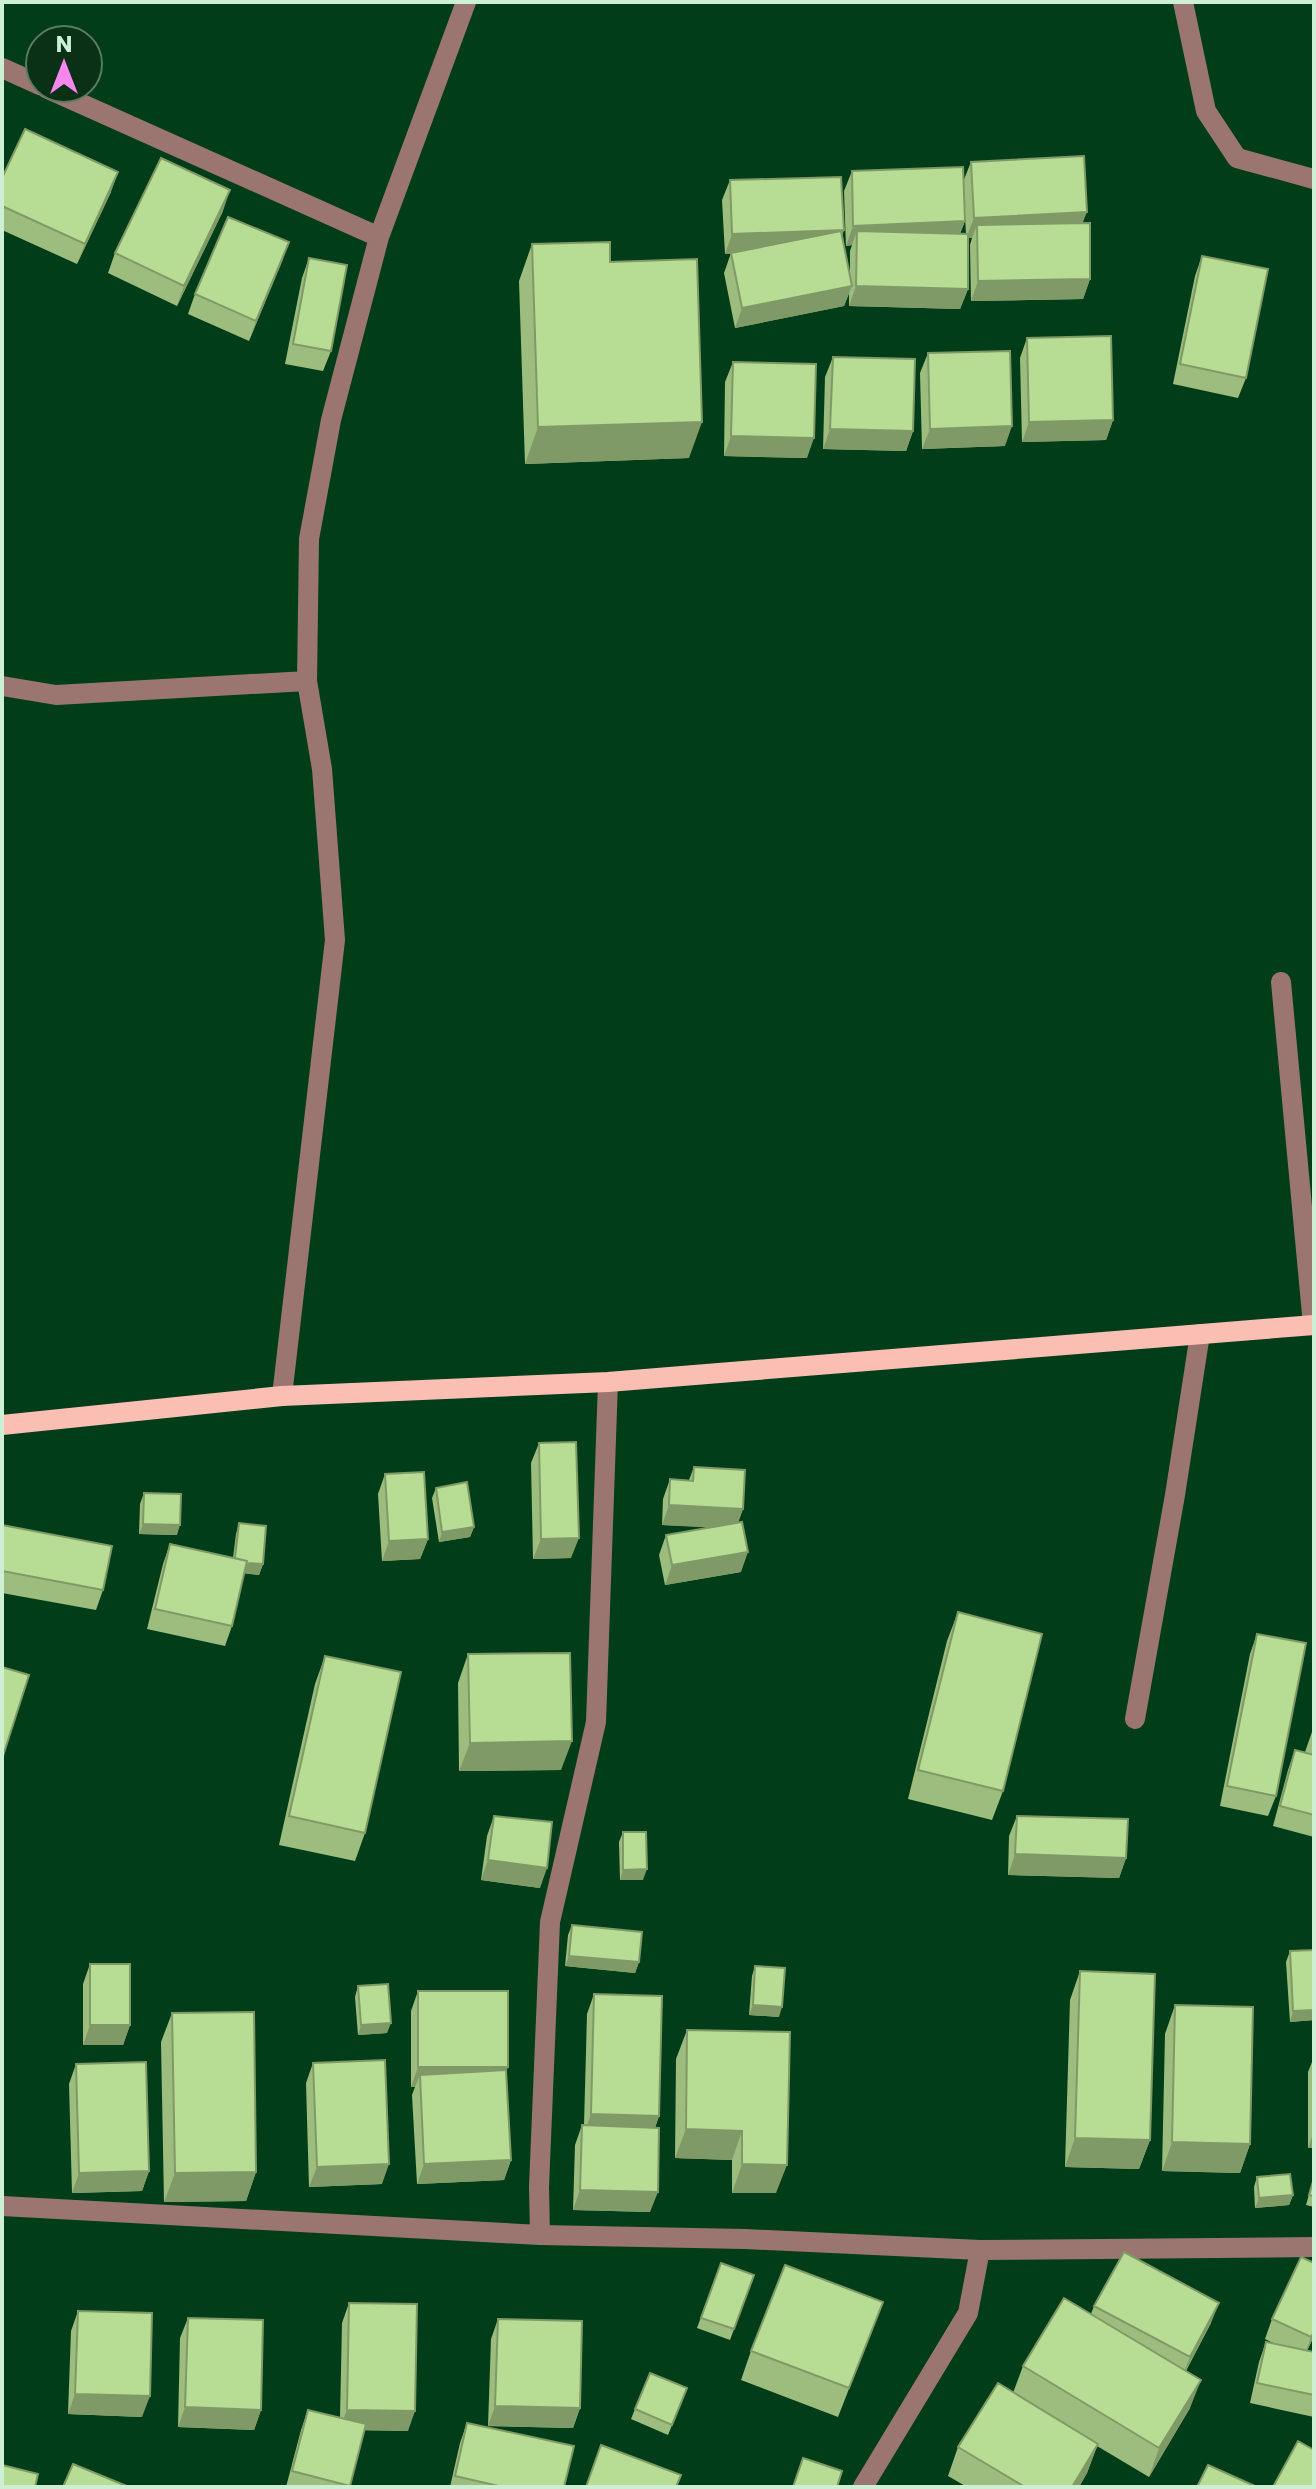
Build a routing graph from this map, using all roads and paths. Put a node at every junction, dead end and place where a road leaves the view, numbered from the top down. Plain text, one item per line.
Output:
1 (466, 2) edge
2 (1183, 2) edge
3 (2, 68) edge
4 (24, 78) edge
5 (82, 104) edge
6 (1314, 179) edge
7 (379, 237) junction
8 (307, 681) junction
9 (2, 686) edge
10 (1281, 982) dead end
11 (1313, 1325) edge
12 (1200, 1334) junction
13 (608, 1382) junction
14 (282, 1396) junction
15 (2, 1425) edge
16 (1135, 1719) dead end
17 (2, 2206) edge
18 (540, 2235) junction
19 (1314, 2247) edge
20 (980, 2250) junction
21 (863, 2487) edge

1 - 7 street
2 - 6 street
3 - 4 street
5 - 7 street
7 - 8 street
8 - 9 street
8 - 14 street
10 - 11 street
11 - 12 main road
12 - 13 main road
12 - 16 street
13 - 14 main road
13 - 18 street
14 - 15 main road
17 - 18 street
18 - 20 street
19 - 20 street
20 - 21 street

